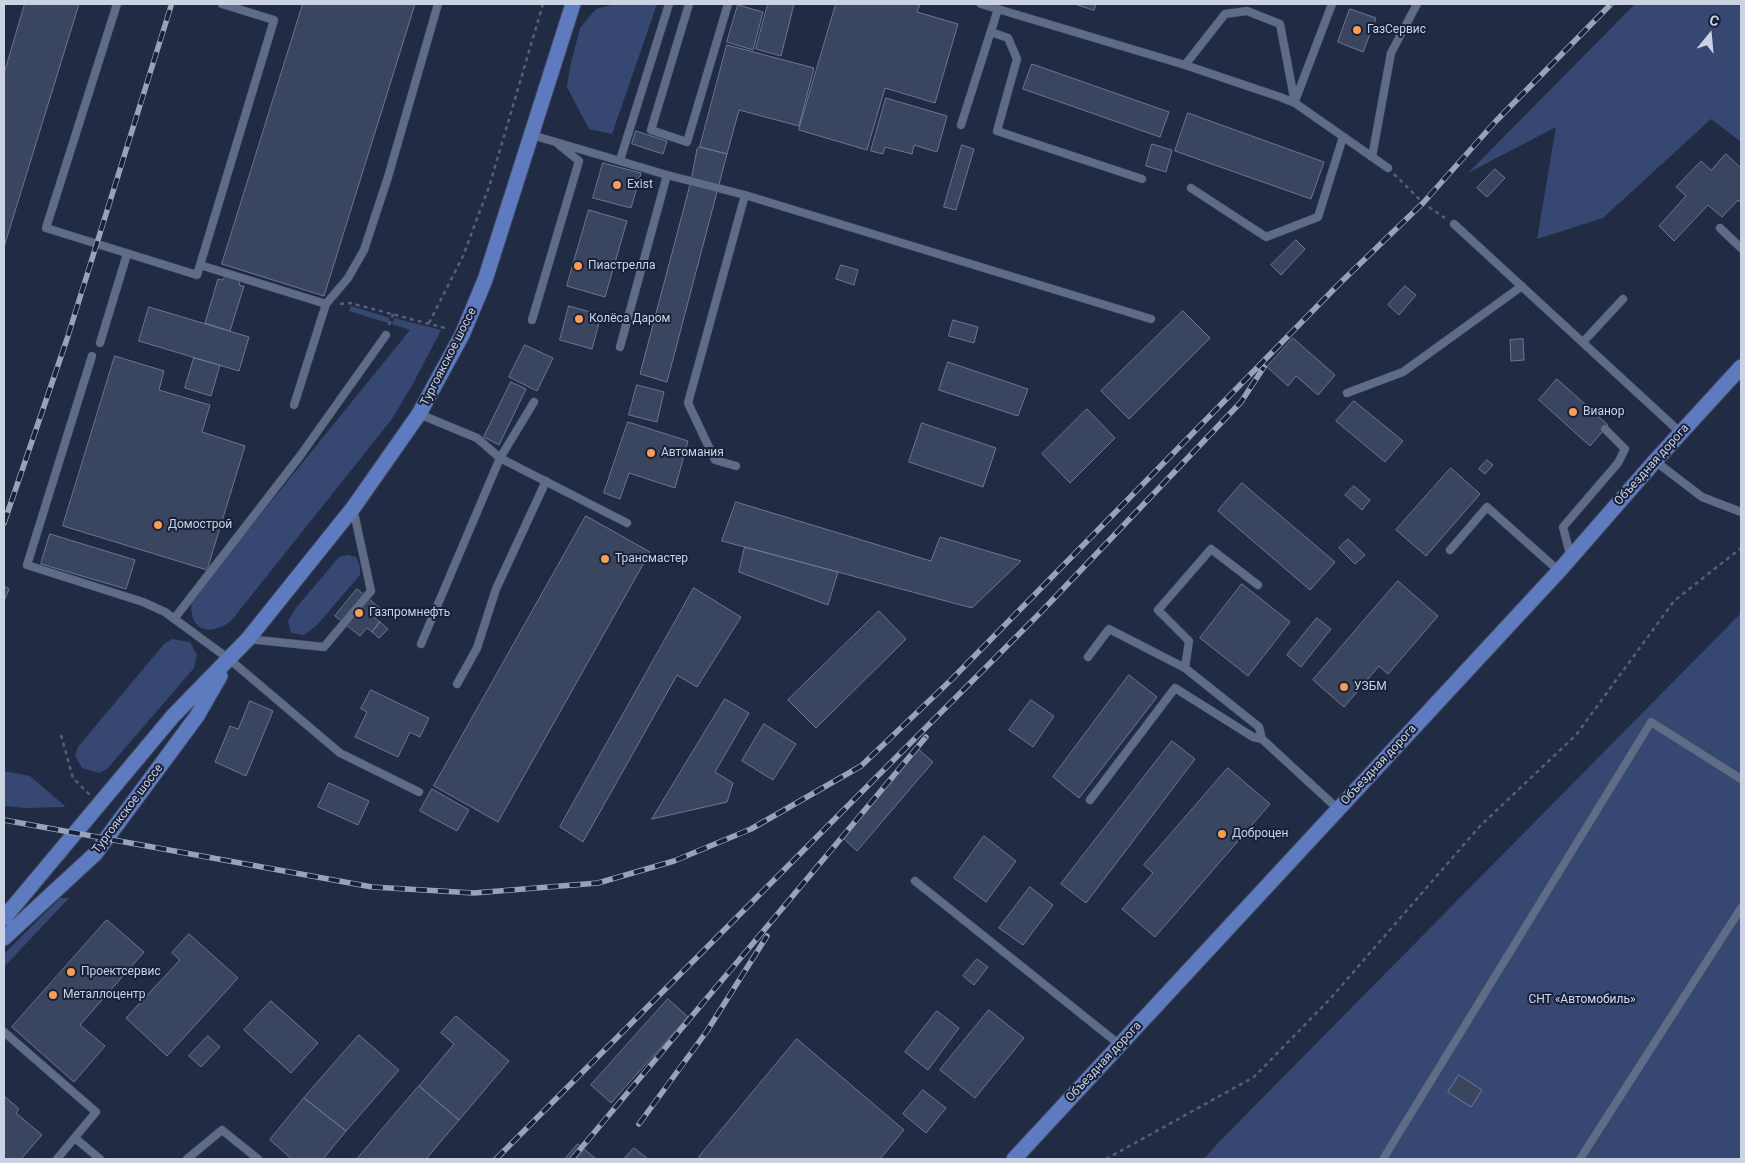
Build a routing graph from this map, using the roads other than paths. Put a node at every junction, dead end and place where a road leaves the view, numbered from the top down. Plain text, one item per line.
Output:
1 (117, 4) edge
2 (222, 4) edge
3 (438, 4) edge
4 (669, 4) edge
5 (689, 4) edge
6 (728, 4) edge
7 (981, 4) edge
8 (1332, 4) edge
9 (1417, 4) edge
10 (574, 5) edge
11 (998, 9) junction
12 (991, 32) junction
13 (1185, 66) junction
14 (1294, 103) junction
15 (961, 125) dead end
16 (532, 135) junction
17 (1343, 137) junction
18 (554, 142) junction
19 (1372, 157) junction
20 (620, 160) junction
21 (1388, 168) road end
22 (667, 175) junction
23 (1142, 179) dead end
24 (1191, 188) dead end
25 (745, 195) junction
26 (1454, 224) road end
27 (1720, 228) dead end
28 (1741, 248) edge
29 (127, 254) junction
30 (200, 265) junction
31 (1522, 286) junction
32 (1624, 299) dead end
33 (326, 304) junction
34 (1152, 319) dead end
35 (532, 320) dead end
36 (386, 335) dead end
37 (1583, 342) junction
38 (100, 343) dead end
39 (620, 348) dead end
40 (92, 356) dead end
41 (1741, 367) edge
42 (1347, 393) dead end
43 (534, 402) dead end
44 (294, 405) dead end
45 (419, 414) junction
46 (1605, 429) dead end
47 (1681, 433) junction
48 (500, 458) junction
49 (1655, 461) junction
50 (736, 466) dead end
51 (546, 482) junction
52 (353, 508) junction
53 (1741, 512) edge
54 (628, 523) dead end
55 (1450, 550) dead end
56 (1571, 558) junction
57 (1559, 571) junction
58 (1258, 585) dead end
59 (174, 619) junction
60 (248, 639) junction
61 (421, 644) dead end
62 (1088, 657) dead end
63 (229, 659) junction
64 (1186, 668) junction
65 (458, 684) dead end
66 (1262, 739) junction
67 (1741, 779) edge
68 (419, 792) dead end
69 (1090, 800) dead end
70 (1338, 809) junction
71 (915, 881) dead end
72 (1741, 908) edge
73 (4, 918) edge
74 (4, 938) edge
75 (4, 1032) edge
76 (1120, 1045) junction
77 (75, 1138) junction
78 (57, 1159) edge
79 (100, 1159) edge
80 (187, 1159) edge
81 (258, 1159) edge
82 (1014, 1159) edge
83 (1383, 1159) edge
84 (1580, 1159) edge

1 - 29 lane
2 - 30 lane
3 - 33 lane
4 - 20 lane
5 - 6 lane
7 - 11 lane
8 - 14 lane
9 - 19 lane
10 - 16 main road, Тургоякское шоссе
11 - 12 lane
11 - 13 lane
12 - 15 lane
12 - 23 lane
13 - 14 lane
13 - 14 lane
14 - 17 lane
16 - 18 lane
16 - 45 main road, Тургоякское шоссе
17 - 19 lane
17 - 24 lane
18 - 20 lane
18 - 35 lane
19 - 21 lane
20 - 22 lane
22 - 25 lane
22 - 39 lane
25 - 34 lane
25 - 50 lane
26 - 31 lane
27 - 28 lane
29 - 30 lane
29 - 38 lane
30 - 33 lane
31 - 37 lane
31 - 42 lane
32 - 37 lane
33 - 44 lane
36 - 59 lane
37 - 47 lane
40 - 59 lane
41 - 47 main road, Объездная дорога
43 - 48 lane
45 - 48 lane
45 - 52 main road, Тургоякское шоссе
46 - 56 lane
47 - 49 main road, Объездная дорога
48 - 51 lane
48 - 61 lane
49 - 53 lane
49 - 56 main road, Объездная дорога
51 - 54 lane
51 - 65 lane
52 - 60 main road, Тургоякское шоссе
52 - 60 lane
55 - 57 lane
56 - 57 main road, Объездная дорога
57 - 70 main road, Объездная дорога
58 - 64 lane
59 - 63 lane
60 - 63 main road, Тургоякское шоссе
62 - 64 lane
63 - 68 lane
63 - 73 main road, Тургоякское шоссе
63 - 74 main road, Тургоякское шоссе
64 - 66 lane
66 - 69 lane
66 - 70 lane
67 - 83 lane
70 - 76 main road, Объездная дорога
71 - 76 lane
72 - 84 lane
75 - 77 lane
76 - 82 main road, Объездная дорога
77 - 78 lane
77 - 79 lane
80 - 81 lane

